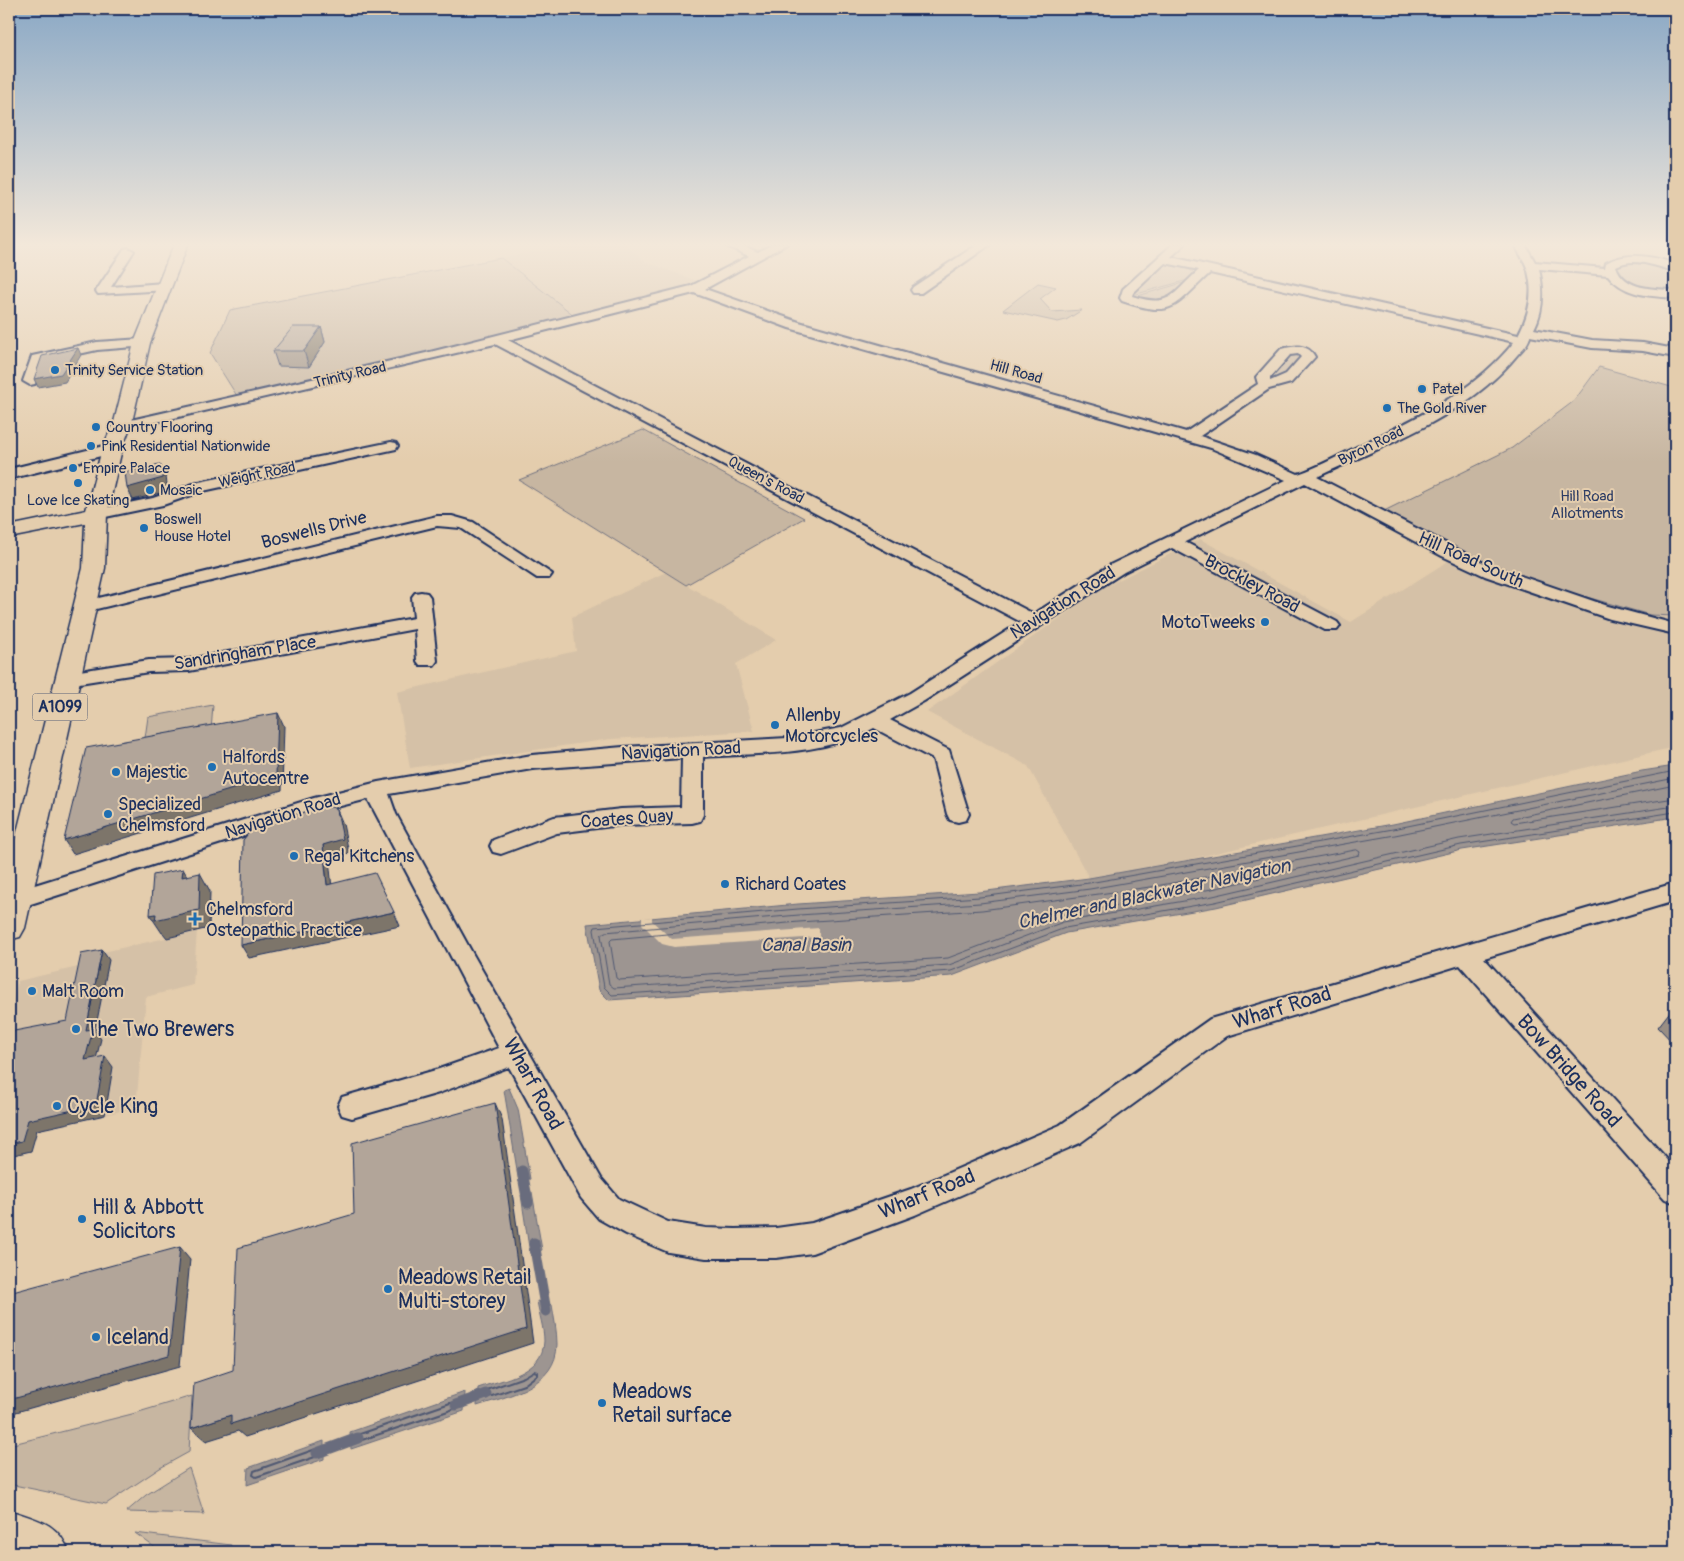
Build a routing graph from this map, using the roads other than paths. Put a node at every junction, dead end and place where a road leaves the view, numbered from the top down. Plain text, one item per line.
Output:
1 (152, 317) edge
2 (587, 317) edge
3 (769, 317) edge
4 (1434, 317) edge
5 (1532, 317) edge
6 (1525, 336) junction
7 (498, 340) junction
8 (142, 343) junction
9 (1675, 353) edge
10 (30, 381) dead end
11 (1266, 385) dead end
12 (122, 426) junction
13 (1188, 437) junction
14 (390, 446) dead end
15 (112, 450) junction
16 (9, 474) edge
17 (1301, 479) junction
18 (96, 514) junction
19 (9, 532) edge
20 (1173, 542) junction
21 (543, 574) dead end
22 (421, 598) dead end
23 (84, 607) junction
24 (1033, 621) junction
25 (422, 622) junction
26 (1331, 626) dead end
27 (1675, 629) edge
28 (427, 661) dead end
29 (66, 679) junction
30 (876, 720) junction
31 (692, 751) junction
32 (378, 789) junction
33 (958, 814) dead end
34 (501, 846) dead end
35 (1675, 892) edge
36 (12, 914) edge
37 (1464, 954) junction
38 (515, 1053) junction
39 (352, 1106) dead end
40 (1675, 1188) edge
41 (9, 1533) edge
42 (46, 1552) edge

1 - 8 main road
2 - 7 street, Trinity Road
3 - 13 street, Hill Road
4 - 6 street
5 - 6 street, Byron Road
6 - 9 street
6 - 17 street, Byron Road
7 - 12 street, Trinity Road
7 - 24 street, Queen's Road
8 - 10 street
8 - 12 main road
11 - 13 street
12 - 15 main road
13 - 17 street, Hill Road
14 - 18 street, Weight Road
15 - 16 street
15 - 18 main road
17 - 20 street, Navigation Road
17 - 27 street, Hill Road South
18 - 19 main road
18 - 23 main road, A1099
20 - 24 street, Navigation Road
20 - 26 street, Brockley Road
21 - 23 street, Boswells Drive
22 - 25 street
23 - 29 main road, A1099
24 - 30 street, Navigation Road
25 - 28 street
25 - 29 street, Sandringham Place
29 - 36 main road, A1099
30 - 31 street, Navigation Road
30 - 33 street
31 - 32 street, Navigation Road
31 - 34 street, Coates Quay
32 - 36 street, Navigation Road
32 - 38 street, Wharf Road
35 - 37 street, Wharf Road
37 - 38 street, Wharf Road
37 - 40 street, Bow Bridge Road
38 - 39 street
41 - 42 main road

